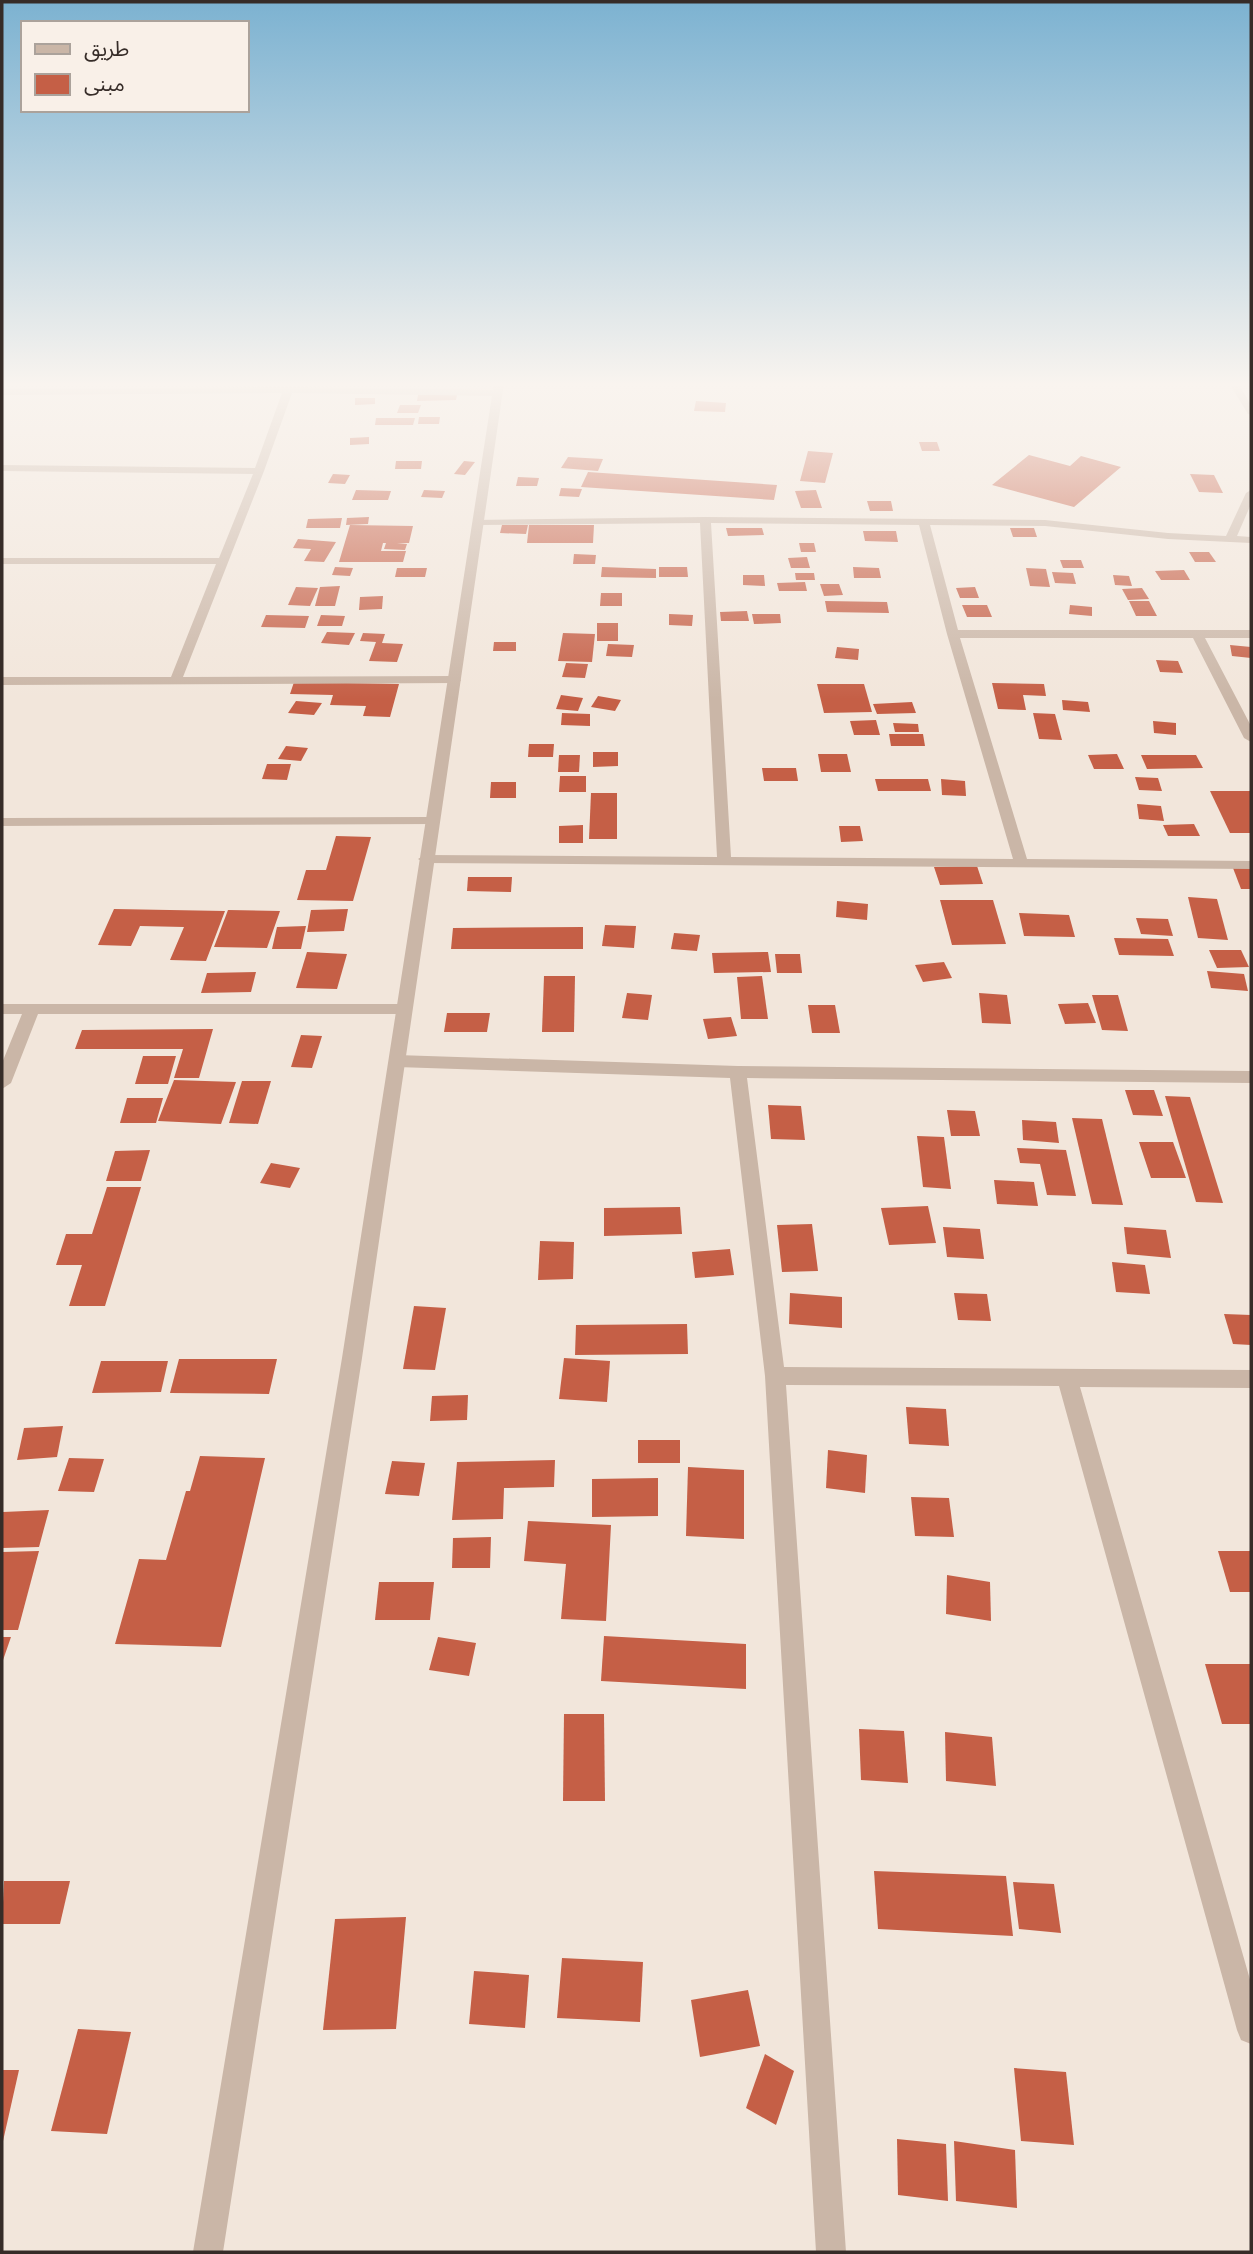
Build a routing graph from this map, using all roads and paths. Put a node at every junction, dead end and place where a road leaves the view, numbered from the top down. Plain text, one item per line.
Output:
1 (252, 488) edge
2 (483, 488) edge
3 (1251, 493) edge
4 (705, 520) junction
5 (478, 522) junction
6 (924, 523) junction
7 (1230, 539) junction
8 (1251, 540) edge
9 (2, 561) edge
10 (221, 561) junction
11 (953, 634) junction
12 (1197, 634) junction
13 (1251, 634) edge
14 (176, 679) junction
15 (455, 680) junction
16 (2, 681) edge
17 (1251, 738) edge
18 (430, 821) junction
19 (2, 822) edge
20 (425, 859) junction
21 (724, 860) junction
22 (1022, 865) junction
23 (1251, 865) edge
24 (2, 1009) edge
25 (32, 1009) junction
26 (404, 1009) junction
27 (397, 1061) junction
28 (738, 1072) junction
29 (1251, 1077) edge
30 (2, 1083) edge
31 (775, 1376) junction
32 (1067, 1378) junction
33 (1251, 1379) edge
34 (1251, 2030) edge
35 (208, 2252) edge
36 (831, 2252) edge

1 - 10 street
2 - 5 street
3 - 7 street
4 - 5 street
4 - 6 street
4 - 21 street
5 - 15 street
6 - 7 street
6 - 11 street
7 - 8 street
9 - 10 street
10 - 14 street
11 - 12 street
11 - 22 street
12 - 13 street
12 - 17 street
14 - 15 street
14 - 16 street
15 - 18 street
18 - 19 street
18 - 20 street
20 - 21 street
20 - 26 street
21 - 22 street
22 - 23 street
24 - 25 street
25 - 26 street
25 - 30 street
26 - 27 street
27 - 28 street
27 - 35 street
28 - 29 street
28 - 31 street
31 - 32 street
31 - 36 street
32 - 33 street
32 - 34 street

